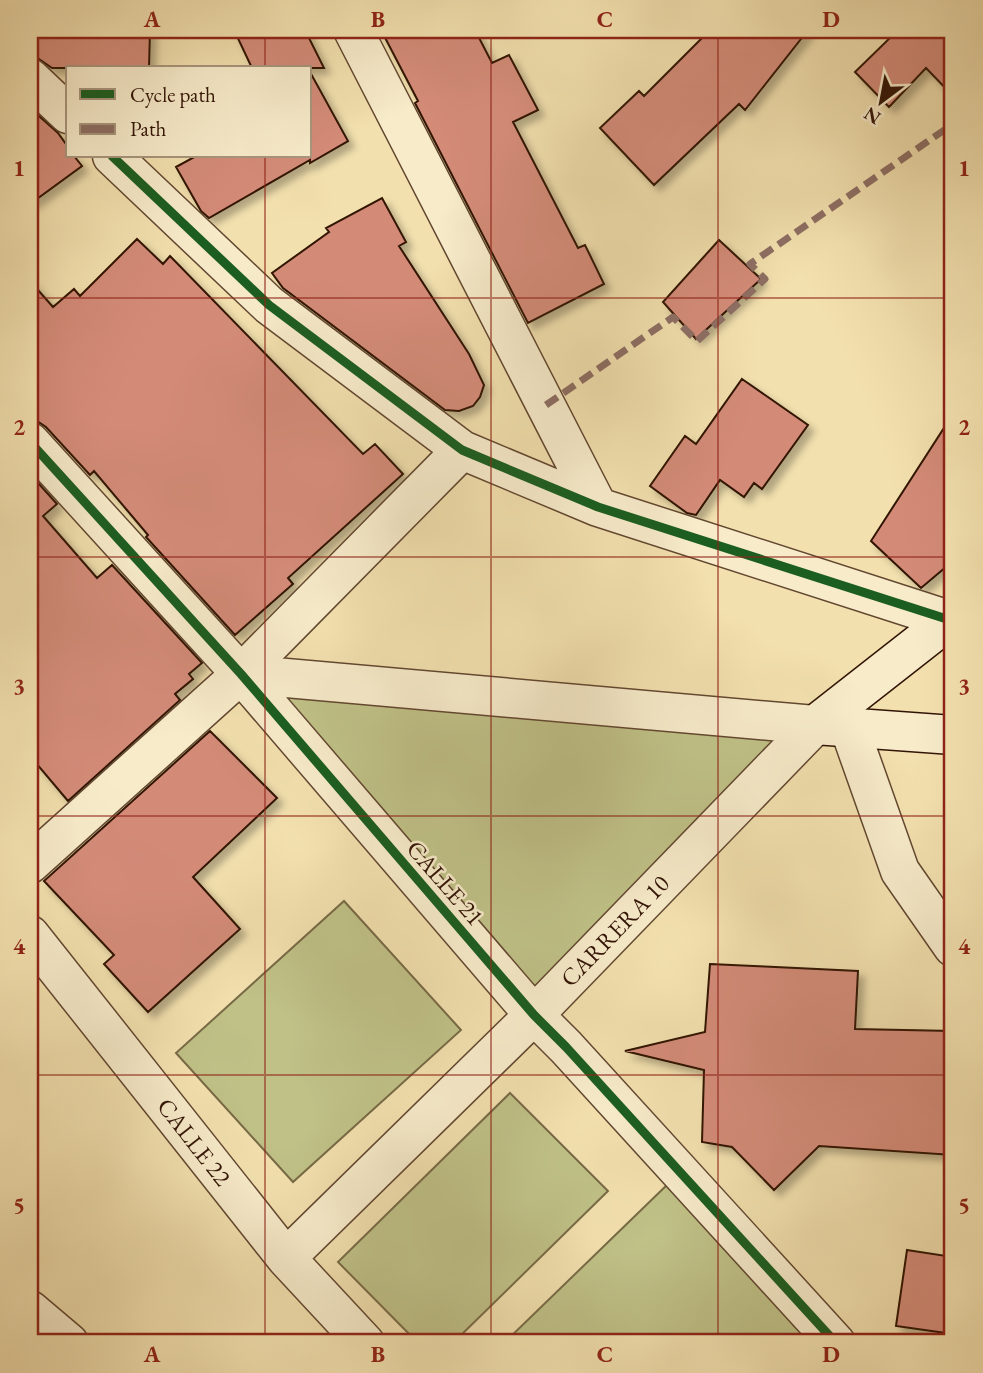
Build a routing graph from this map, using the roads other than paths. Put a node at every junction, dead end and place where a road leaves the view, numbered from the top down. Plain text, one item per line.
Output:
1 (353, 30) edge
2 (30, 78) edge
3 (66, 112) edge
4 (114, 158) edge
5 (30, 442) edge
6 (462, 450) junction
7 (598, 507) junction
8 (952, 619) edge
9 (241, 674) junction
10 (832, 726) junction
11 (953, 735) edge
12 (30, 864) edge
13 (30, 935) edge
14 (953, 947) edge
15 (534, 1015) junction
16 (286, 1258) junction
17 (30, 1310) edge
18 (69, 1343) edge
19 (365, 1343) edge
20 (836, 1343) edge

1 - 7 street
2 - 3 street
4 - 6 street
5 - 9 street, CALLE 21
6 - 7 street
6 - 9 street
7 - 8 street
8 - 10 street, CARRERA 10
9 - 10 street
9 - 12 street
9 - 15 street, CALLE 21
10 - 11 street
10 - 14 street
10 - 15 street, CARRERA 10
13 - 16 street, CALLE 22
15 - 16 street, CARRERA 10
15 - 20 street, CALLE 21
16 - 19 street, CALLE 22
17 - 18 street

